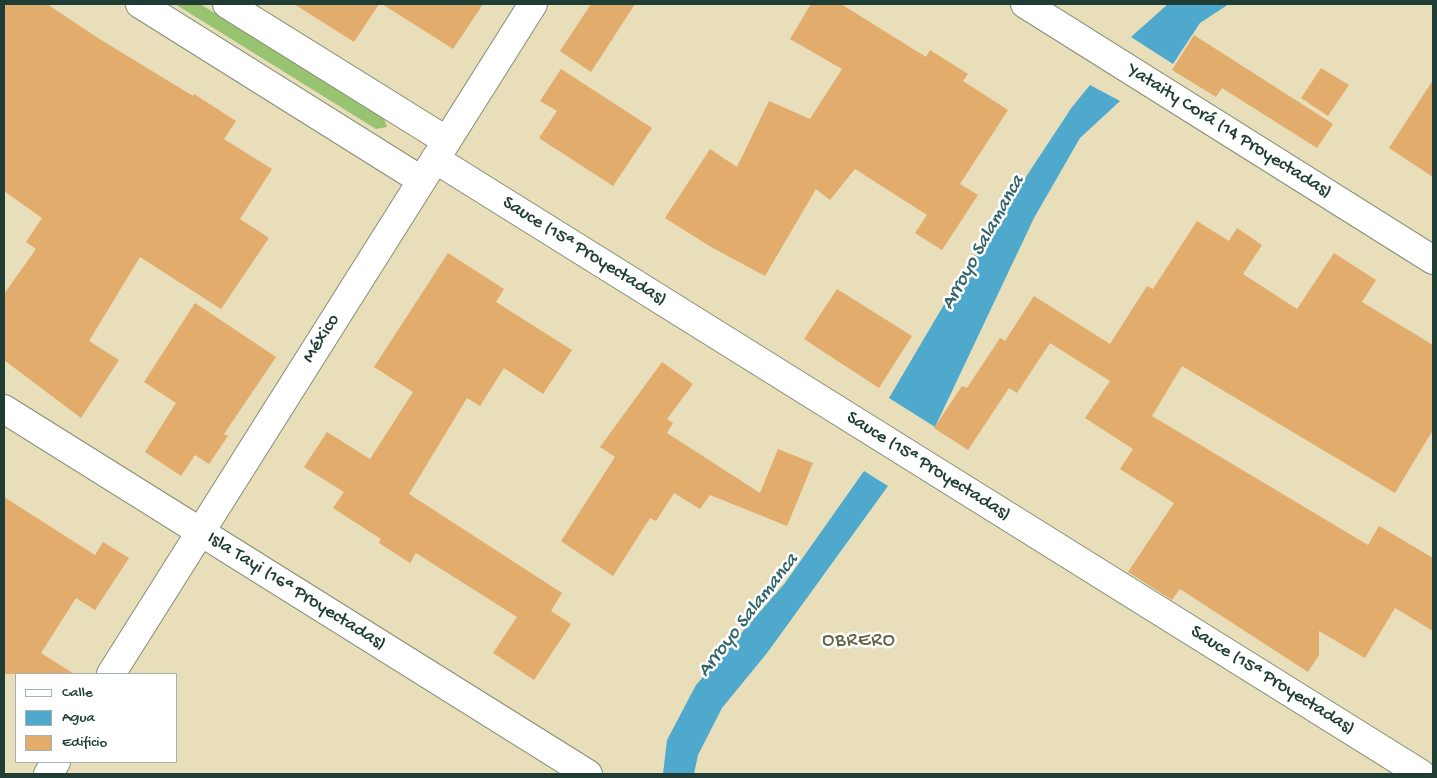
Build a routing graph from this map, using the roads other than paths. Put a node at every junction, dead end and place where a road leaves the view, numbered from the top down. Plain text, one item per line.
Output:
1 (140, 4) edge
2 (227, 4) edge
3 (533, 4) edge
4 (1025, 4) edge
5 (434, 160) junction
6 (1433, 260) edge
7 (4, 409) edge
8 (200, 532) junction
9 (112, 673) edge
10 (55, 763) edge
11 (48, 774) edge
12 (588, 774) edge
13 (1421, 774) edge

1 - 5 street, Sauce (15ª Proyectadas)
2 - 5 street, Sauce (15ª Proyectadas)
3 - 5 street, México
4 - 6 street, Yataity Corá (14 Proyectadas)
5 - 8 street, México
5 - 13 street, Sauce (15ª Proyectadas)
7 - 8 street, Isla Tayi (16ª Proyectadas)
8 - 9 street, México
8 - 12 street, Isla Tayi (16ª Proyectadas)
10 - 11 street

